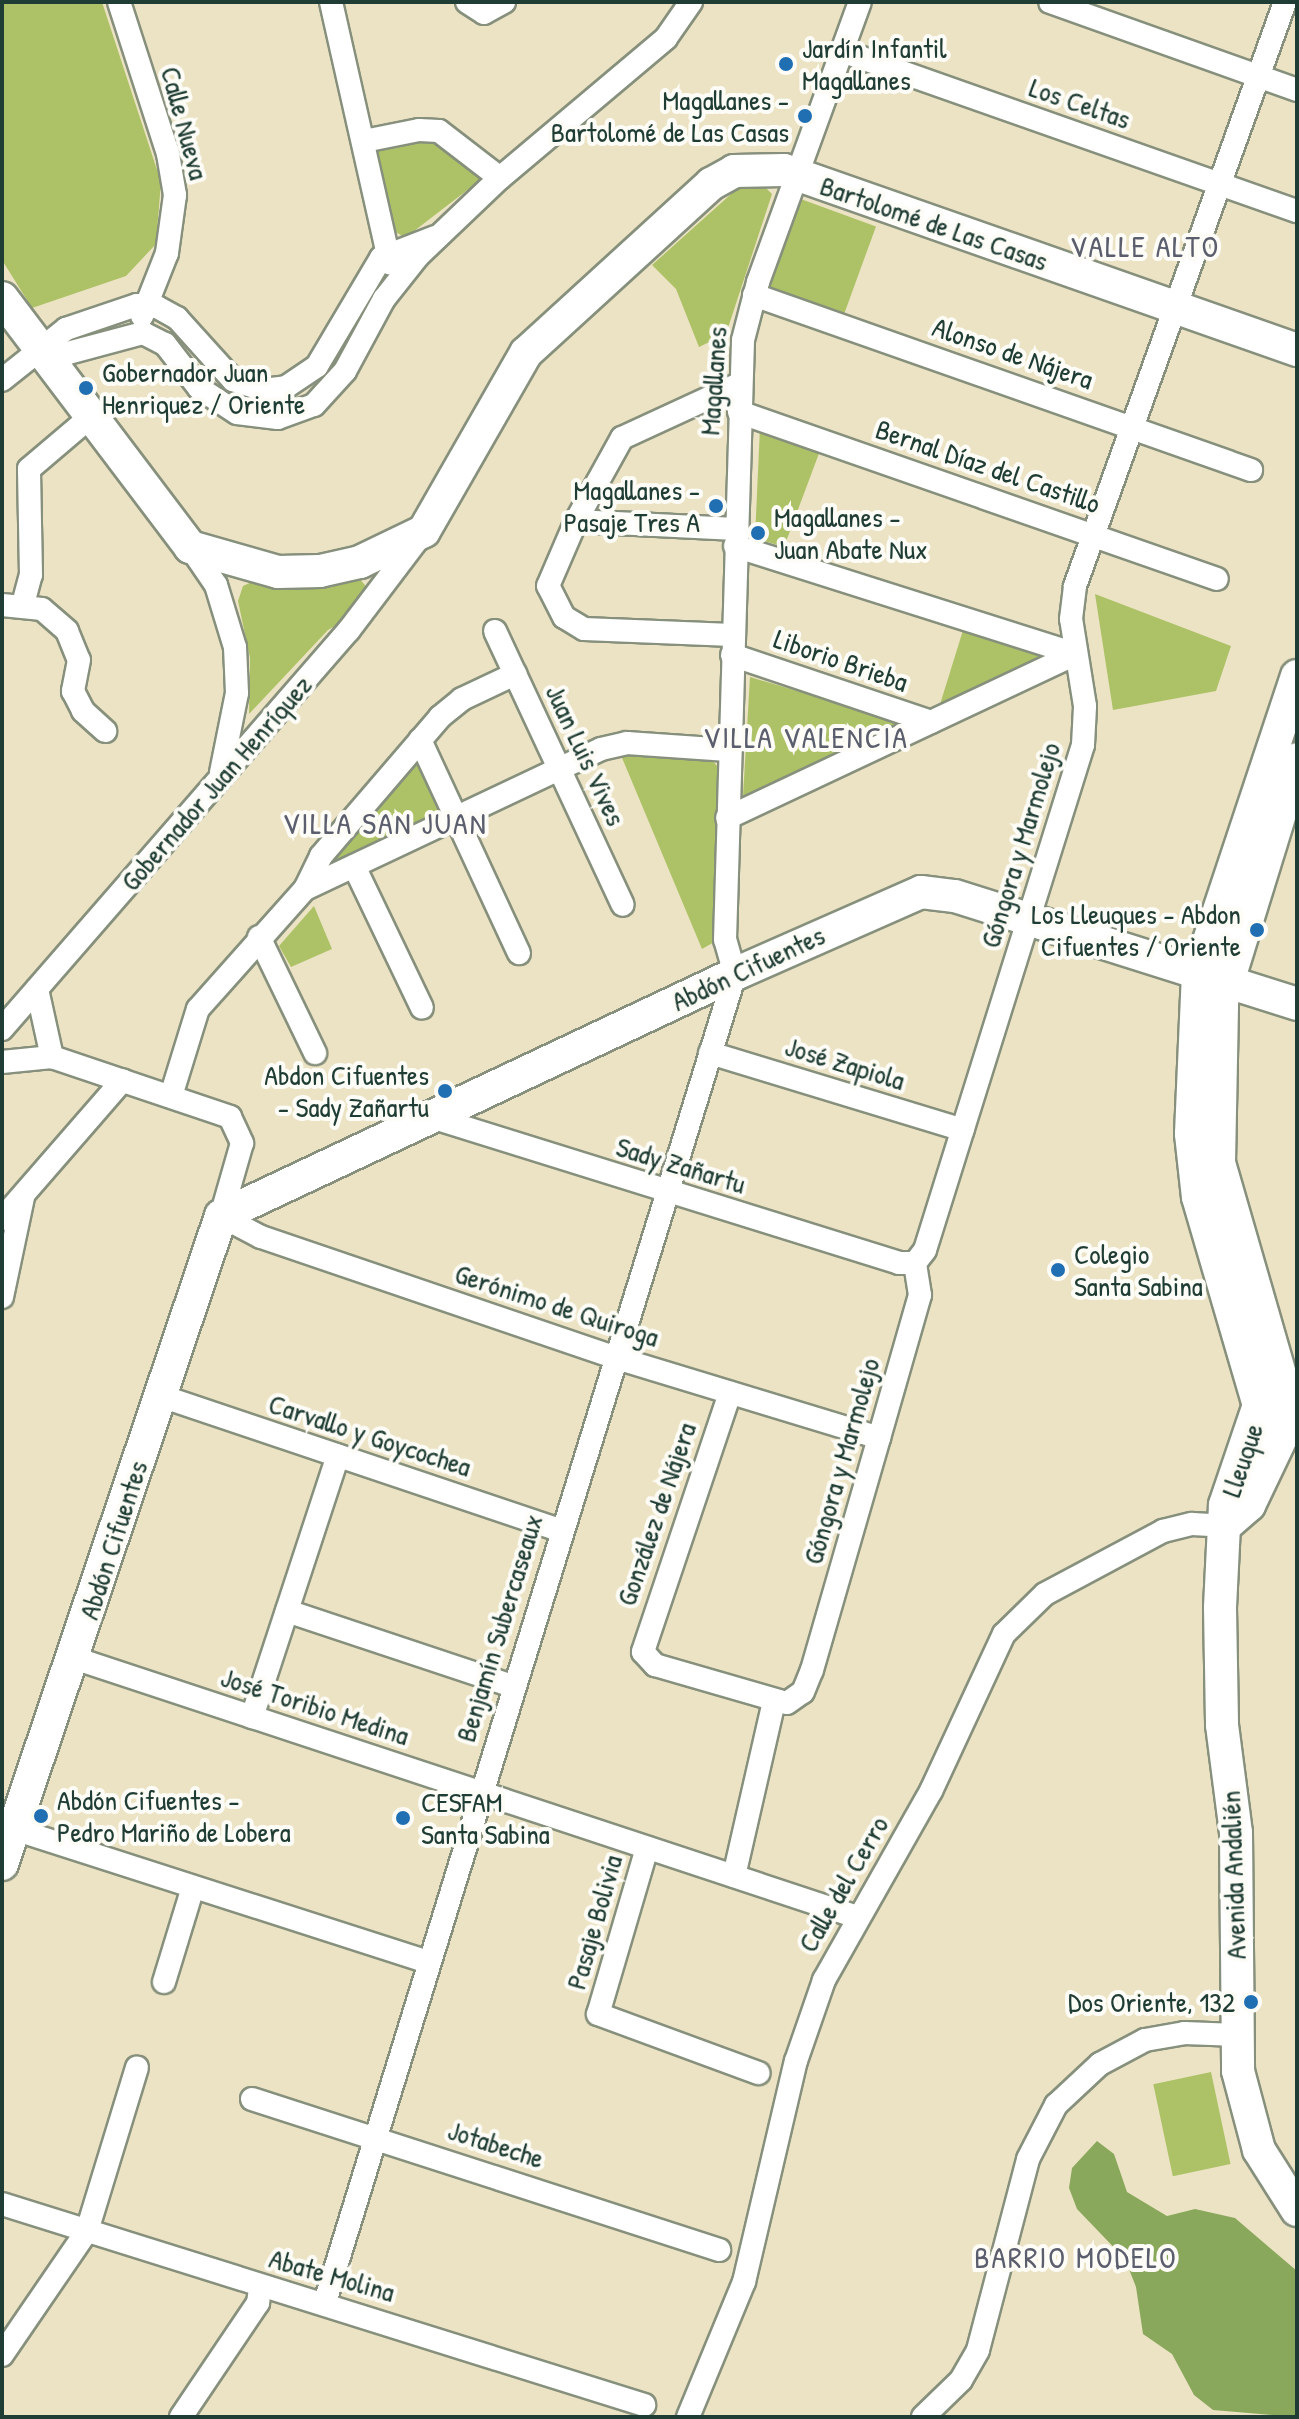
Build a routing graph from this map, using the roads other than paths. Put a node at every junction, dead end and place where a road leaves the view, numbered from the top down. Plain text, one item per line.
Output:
1 (119, 2) edge
2 (331, 2) edge
3 (467, 2) edge
4 (504, 2) edge
5 (691, 2) edge
6 (860, 2) edge
7 (1050, 2) edge
8 (1285, 2) edge
9 (842, 51) junction
10 (1258, 76) junction
11 (1297, 90) edge
12 (364, 141) junction
13 (797, 175) junction
14 (500, 178) junction
15 (1220, 184) junction
16 (1297, 211) edge
17 (435, 237) junction
18 (389, 251) junction
19 (754, 295) junction
20 (2, 298) edge
21 (384, 299) junction
22 (146, 305) junction
23 (1176, 307) junction
24 (136, 332) junction
25 (1297, 350) edge
26 (40, 353) junction
27 (2, 380) edge
28 (739, 384) junction
29 (739, 412) junction
30 (89, 418) junction
31 (1133, 427) junction
32 (1251, 470) dead end
33 (576, 521) junction
34 (424, 531) junction
35 (1094, 534) junction
36 (735, 537) junction
37 (190, 547) junction
38 (1217, 579) dead end
39 (13, 605) edge
40 (495, 631) dead end
41 (732, 645) junction
42 (1075, 654) junction
43 (515, 674) junction
44 (1297, 676) edge
45 (931, 722) junction
46 (105, 731) dead end
47 (420, 740) junction
48 (728, 750) junction
49 (1297, 759) edge
50 (559, 769) junction
51 (219, 780) junction
52 (727, 818) junction
53 (457, 819) junction
54 (354, 866) junction
55 (305, 889) junction
56 (623, 905) dead end
57 (1029, 919) junction
58 (259, 937) junction
59 (519, 953) dead end
60 (735, 974) junction
61 (1212, 976) junction
62 (37, 989) junction
63 (1297, 1004) edge
64 (422, 1008) dead end
65 (2, 1029) edge
66 (315, 1053) dead end
67 (710, 1053) junction
68 (52, 1057) junction
69 (2, 1062) edge
70 (123, 1080) junction
71 (171, 1096) junction
72 (431, 1117) junction
73 (963, 1130) junction
74 (1206, 1165) junction
75 (664, 1191) junction
76 (23, 1197) junction
77 (221, 1216) junction
78 (2, 1219) edge
79 (915, 1263) junction
80 (2, 1297) edge
81 (613, 1357) junction
82 (730, 1393) junction
83 (161, 1396) junction
84 (879, 1438) junction
85 (1287, 1446) edge
86 (338, 1456) junction
87 (1225, 1526) junction
88 (560, 1530) junction
89 (287, 1611) junction
90 (74, 1658) junction
91 (513, 1686) junction
92 (783, 1701) junction
93 (252, 1717) junction
94 (480, 1792) junction
95 (14, 1829) junction
96 (647, 1848) junction
97 (2, 1864) edge
98 (734, 1876) junction
99 (193, 1887) junction
100 (857, 1917) junction
101 (428, 1962) junction
102 (164, 1982) dead end
103 (1238, 2035) junction
104 (137, 2067) dead end
105 (758, 2073) dead end
106 (252, 2099) dead end
107 (376, 2136) junction
108 (2, 2204) edge
109 (1297, 2210) edge
110 (87, 2231) junction
111 (719, 2250) dead end
112 (260, 2289) junction
113 (325, 2302) junction
114 (2, 2355) edge
115 (644, 2405) dead end
116 (181, 2417) edge
117 (688, 2417) edge
118 (923, 2417) edge

1 - 22 street, Calle Nueva
2 - 12 street
3 - 4 street
5 - 14 street
6 - 9 street, Magallanes
7 - 10 street
8 - 10 street, Góngora y Marmolejo
9 - 13 street, Magallanes
9 - 15 street, Los Celtas
10 - 11 street
10 - 15 street, Góngora y Marmolejo
12 - 14 street
12 - 18 street
13 - 19 street, Magallanes
13 - 23 street, Bartolomé de Las Casas
13 - 34 street, Gobernador Juan Henríquez
14 - 17 street
15 - 16 street, Los Celtas
15 - 23 street, Góngora y Marmolejo
17 - 18 street
17 - 21 street
18 - 21 street
18 - 22 street
19 - 28 street, Magallanes
19 - 31 street, Alonso de Nájera
20 - 26 street
21 - 24 street
22 - 24 street, Calle Nueva
22 - 26 street
23 - 25 street, Bartolomé de Las Casas
23 - 31 street, Góngora y Marmolejo
24 - 26 street
26 - 27 street
26 - 30 street
28 - 29 street, Magallanes
28 - 33 street
29 - 35 street, Bernal Díaz del Castillo
29 - 36 street, Magallanes
30 - 37 street
30 - 39 street
31 - 32 street, Alonso de Nájera
31 - 35 street, Góngora y Marmolejo
33 - 36 street
33 - 41 street, Liborio Brieba
34 - 37 street
34 - 51 street, Gobernador Juan Henríquez
35 - 38 street, Bernal Díaz del Castillo
35 - 42 street, Góngora y Marmolejo
36 - 41 street, Magallanes
36 - 42 street
37 - 51 street
39 - 46 street
40 - 43 street, Juan Luis Vives
41 - 45 street, Liborio Brieba
41 - 48 street, Magallanes
42 - 45 street
42 - 57 street, Góngora y Marmolejo
43 - 47 street
43 - 50 street, Juan Luis Vives
44 - 61 street
45 - 52 street
47 - 53 street
47 - 55 street
48 - 50 street
48 - 52 street, Magallanes
49 - 61 street
50 - 53 street
50 - 56 street, Juan Luis Vives
51 - 62 street, Gobernador Juan Henríquez
52 - 60 street, Magallanes
53 - 54 street
53 - 59 street
54 - 55 street
54 - 64 street
55 - 58 street
57 - 60 street, Abdón Cifuentes
57 - 61 street, Abdón Cifuentes
57 - 73 street, Góngora y Marmolejo
58 - 66 street
58 - 71 street
60 - 67 street, Benjamín Subercaseaux
60 - 72 street, Abdón Cifuentes
61 - 63 street, Abdón Cifuentes
61 - 74 street, Lleuque
62 - 65 street, Gobernador Juan Henríquez
62 - 68 street
67 - 73 street, José Zapiola
67 - 75 street, Benjamín Subercaseaux
68 - 69 street, Abdón Cifuentes
68 - 70 street, Abdón Cifuentes
70 - 71 street, Abdón Cifuentes
70 - 76 street
71 - 77 street, Abdón Cifuentes
72 - 75 street, Sady Zañartu
72 - 77 street, Abdón Cifuentes
73 - 79 street, Góngora y Marmolejo
74 - 85 street, Lleuque
74 - 87 street, Lleuque
75 - 79 street, Sady Zañartu
75 - 81 street, Benjamín Subercaseaux
76 - 78 street
76 - 80 street
77 - 81 street, Gerónimo de Quiroga
77 - 83 street, Abdón Cifuentes
79 - 84 street, Góngora y Marmolejo
81 - 82 street, Gerónimo de Quiroga
81 - 88 street, Benjamín Subercaseaux
82 - 84 street, Gerónimo de Quiroga
82 - 92 street, González de Nájera
83 - 86 street, Carvallo y Goycochea
83 - 90 street, Abdón Cifuentes
84 - 92 street, Góngora y Marmolejo
85 - 87 street, Lleuque
86 - 88 street, Carvallo y Goycochea
86 - 89 street
87 - 100 street, Calle del Cerro
87 - 103 street, Avenida Andalién
88 - 91 street, Benjamín Subercaseaux
89 - 91 street
89 - 93 street
90 - 93 street, José Toribio Medina
90 - 95 street, Abdón Cifuentes
91 - 94 street, Benjamín Subercaseaux
92 - 98 street, Góngora y Marmolejo
93 - 94 street, José Toribio Medina
94 - 96 street, José Toribio Medina
94 - 101 street, Benjamín Subercaseaux
95 - 97 street, Abdón Cifuentes
95 - 99 street
96 - 98 street, José Toribio Medina
96 - 105 street, Pasaje Bolivia
98 - 100 street, José Toribio Medina
99 - 101 street
99 - 102 street
100 - 117 street, Calle del Cerro
101 - 107 street, Benjamín Subercaseaux
103 - 109 street, Avenida Andalién
103 - 118 street
104 - 110 street
106 - 107 street, Jotabeche
107 - 111 street, Jotabeche
107 - 113 street, Benjamín Subercaseaux
108 - 110 street, Abate Molina
110 - 112 street, Abate Molina
110 - 114 street
112 - 113 street, Abate Molina
112 - 116 street
113 - 115 street, Abate Molina

